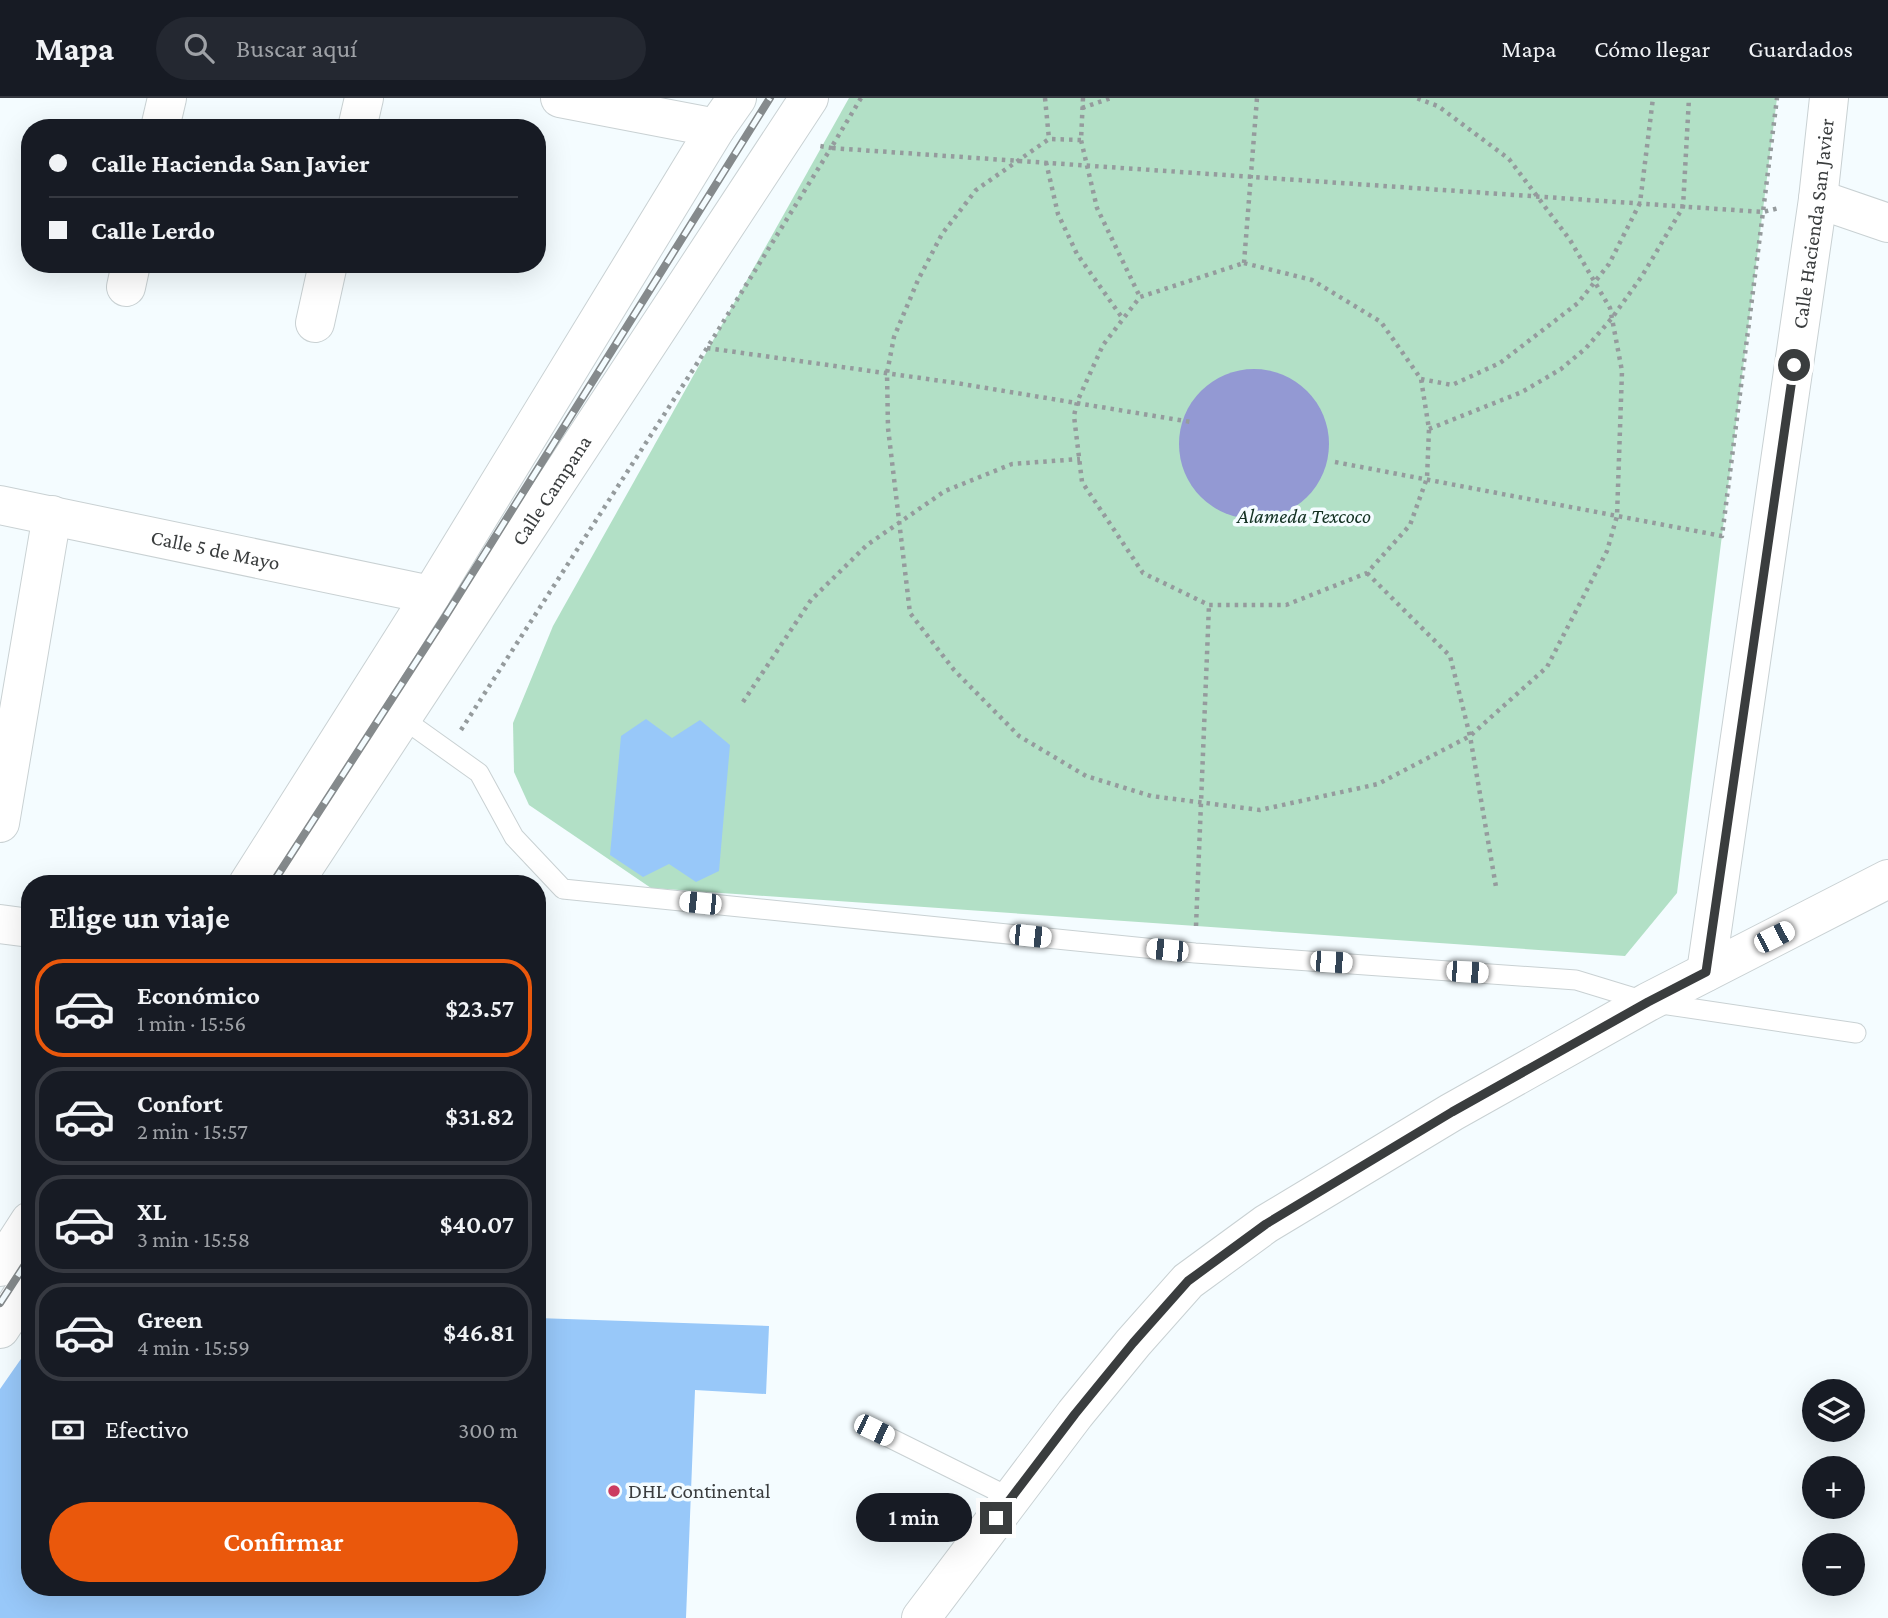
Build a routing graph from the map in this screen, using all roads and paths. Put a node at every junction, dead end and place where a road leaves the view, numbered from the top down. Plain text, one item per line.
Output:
1 (167, 98) edge
2 (363, 98) edge
3 (560, 98) edge
4 (809, 98) edge
5 (862, 98) edge
6 (1045, 98) edge
7 (1083, 98) edge
8 (1111, 98) edge
9 (1257, 98) edge
10 (1416, 98) edge
11 (1653, 98) edge
12 (1689, 98) edge
13 (1777, 98) edge
14 (1829, 98) edge
15 (1082, 108) junction
16 (726, 113) edge
17 (162, 119) edge
18 (359, 119) edge
19 (1049, 139) junction
20 (1081, 140) junction
21 (780, 142) junction
22 (831, 148) junction
23 (1017, 160) junction
24 (1045, 162) junction
25 (1087, 164) junction
26 (1251, 175) junction
27 (1537, 195) junction
28 (1818, 199) junction
29 (1640, 203) junction
30 (1683, 207) junction
31 (1763, 212) junction
32 (1888, 223) edge
33 (1244, 263) junction
34 (326, 273) edge
35 (1594, 281) junction
36 (1140, 297) junction
37 (1612, 318) junction
38 (1123, 320) junction
39 (315, 323) dead end
40 (707, 348) junction
41 (887, 373) junction
42 (1421, 379) junction
43 (1076, 402) junction
44 (1191, 422) dead end
45 (1429, 429) junction
46 (1080, 459) junction
47 (1335, 462) dead end
48 (1427, 478) junction
49 (0, 505) edge
50 (52, 515) junction
51 (1617, 516) junction
52 (900, 522) junction
53 (1367, 573) junction
54 (431, 595) junction
55 (1209, 605) junction
56 (743, 702) dead end
57 (402, 718) junction
58 (1470, 736) junction
59 (448, 751) junction
60 (1201, 803) junction
61 (0, 824) edge
62 (254, 875) edge
63 (299, 875) edge
64 (1888, 879) edge
65 (1496, 887) dead end
66 (0, 924) edge
67 (21, 928) edge
68 (1195, 953) junction
69 (1706, 972) junction
70 (1648, 1002) junction
71 (1856, 1033) dead end
72 (21, 1235) edge
73 (0, 1267) edge
74 (21, 1297) edge
75 (0, 1329) edge
76 (874, 1430) dead end
77 (1011, 1498) junction
78 (921, 1618) edge

1 - 17 street
2 - 18 street
3 - 16 street
4 - 21 street, Calle Campana
5 - 22 path
6 - 19 path
7 - 15 path
8 - 15 path
9 - 26 path
10 - 27 path
11 - 29 path
12 - 30 path
13 - 31 path
14 - 28 street, Calle Hacienda San Javier
15 - 20 path
16 - 54 street
19 - 20 path
19 - 23 path
20 - 25 path
21 - 22 path
21 - 57 street, Calle Campana
22 - 23 path
22 - 40 path
23 - 24 path
23 - 41 path
24 - 25 path
24 - 38 path
25 - 26 path
25 - 36 path
26 - 27 path
26 - 33 path
27 - 29 path
27 - 35 path
28 - 32 street
28 - 69 street, Calle Hacienda San Javier
29 - 30 path
29 - 35 path
30 - 31 path
30 - 37 path
31 - 51 path
33 - 36 path
33 - 42 path
34 - 39 street
35 - 37 path
35 - 42 path
36 - 38 path
37 - 45 path
37 - 51 path
38 - 43 path
40 - 41 path
40 - 59 path
41 - 43 path
41 - 52 path
42 - 45 path
43 - 44 path
43 - 46 path
45 - 48 path
46 - 52 path
46 - 55 path
47 - 48 path
48 - 51 path
48 - 53 path
49 - 50 street, Calle 5 de Mayo
50 - 54 street, Calle 5 de Mayo
50 - 61 street
51 - 58 path
52 - 56 path
52 - 60 path
53 - 55 path
53 - 58 path
54 - 62 street
55 - 60 path
57 - 59 lane
57 - 63 street, Calle Campana
58 - 60 path
58 - 65 path
59 - 68 lane
60 - 68 path
64 - 69 street
66 - 67 street
68 - 70 lane
69 - 70 street
70 - 71 lane
70 - 77 street
72 - 73 street
74 - 75 street
76 - 77 lane
77 - 78 street

